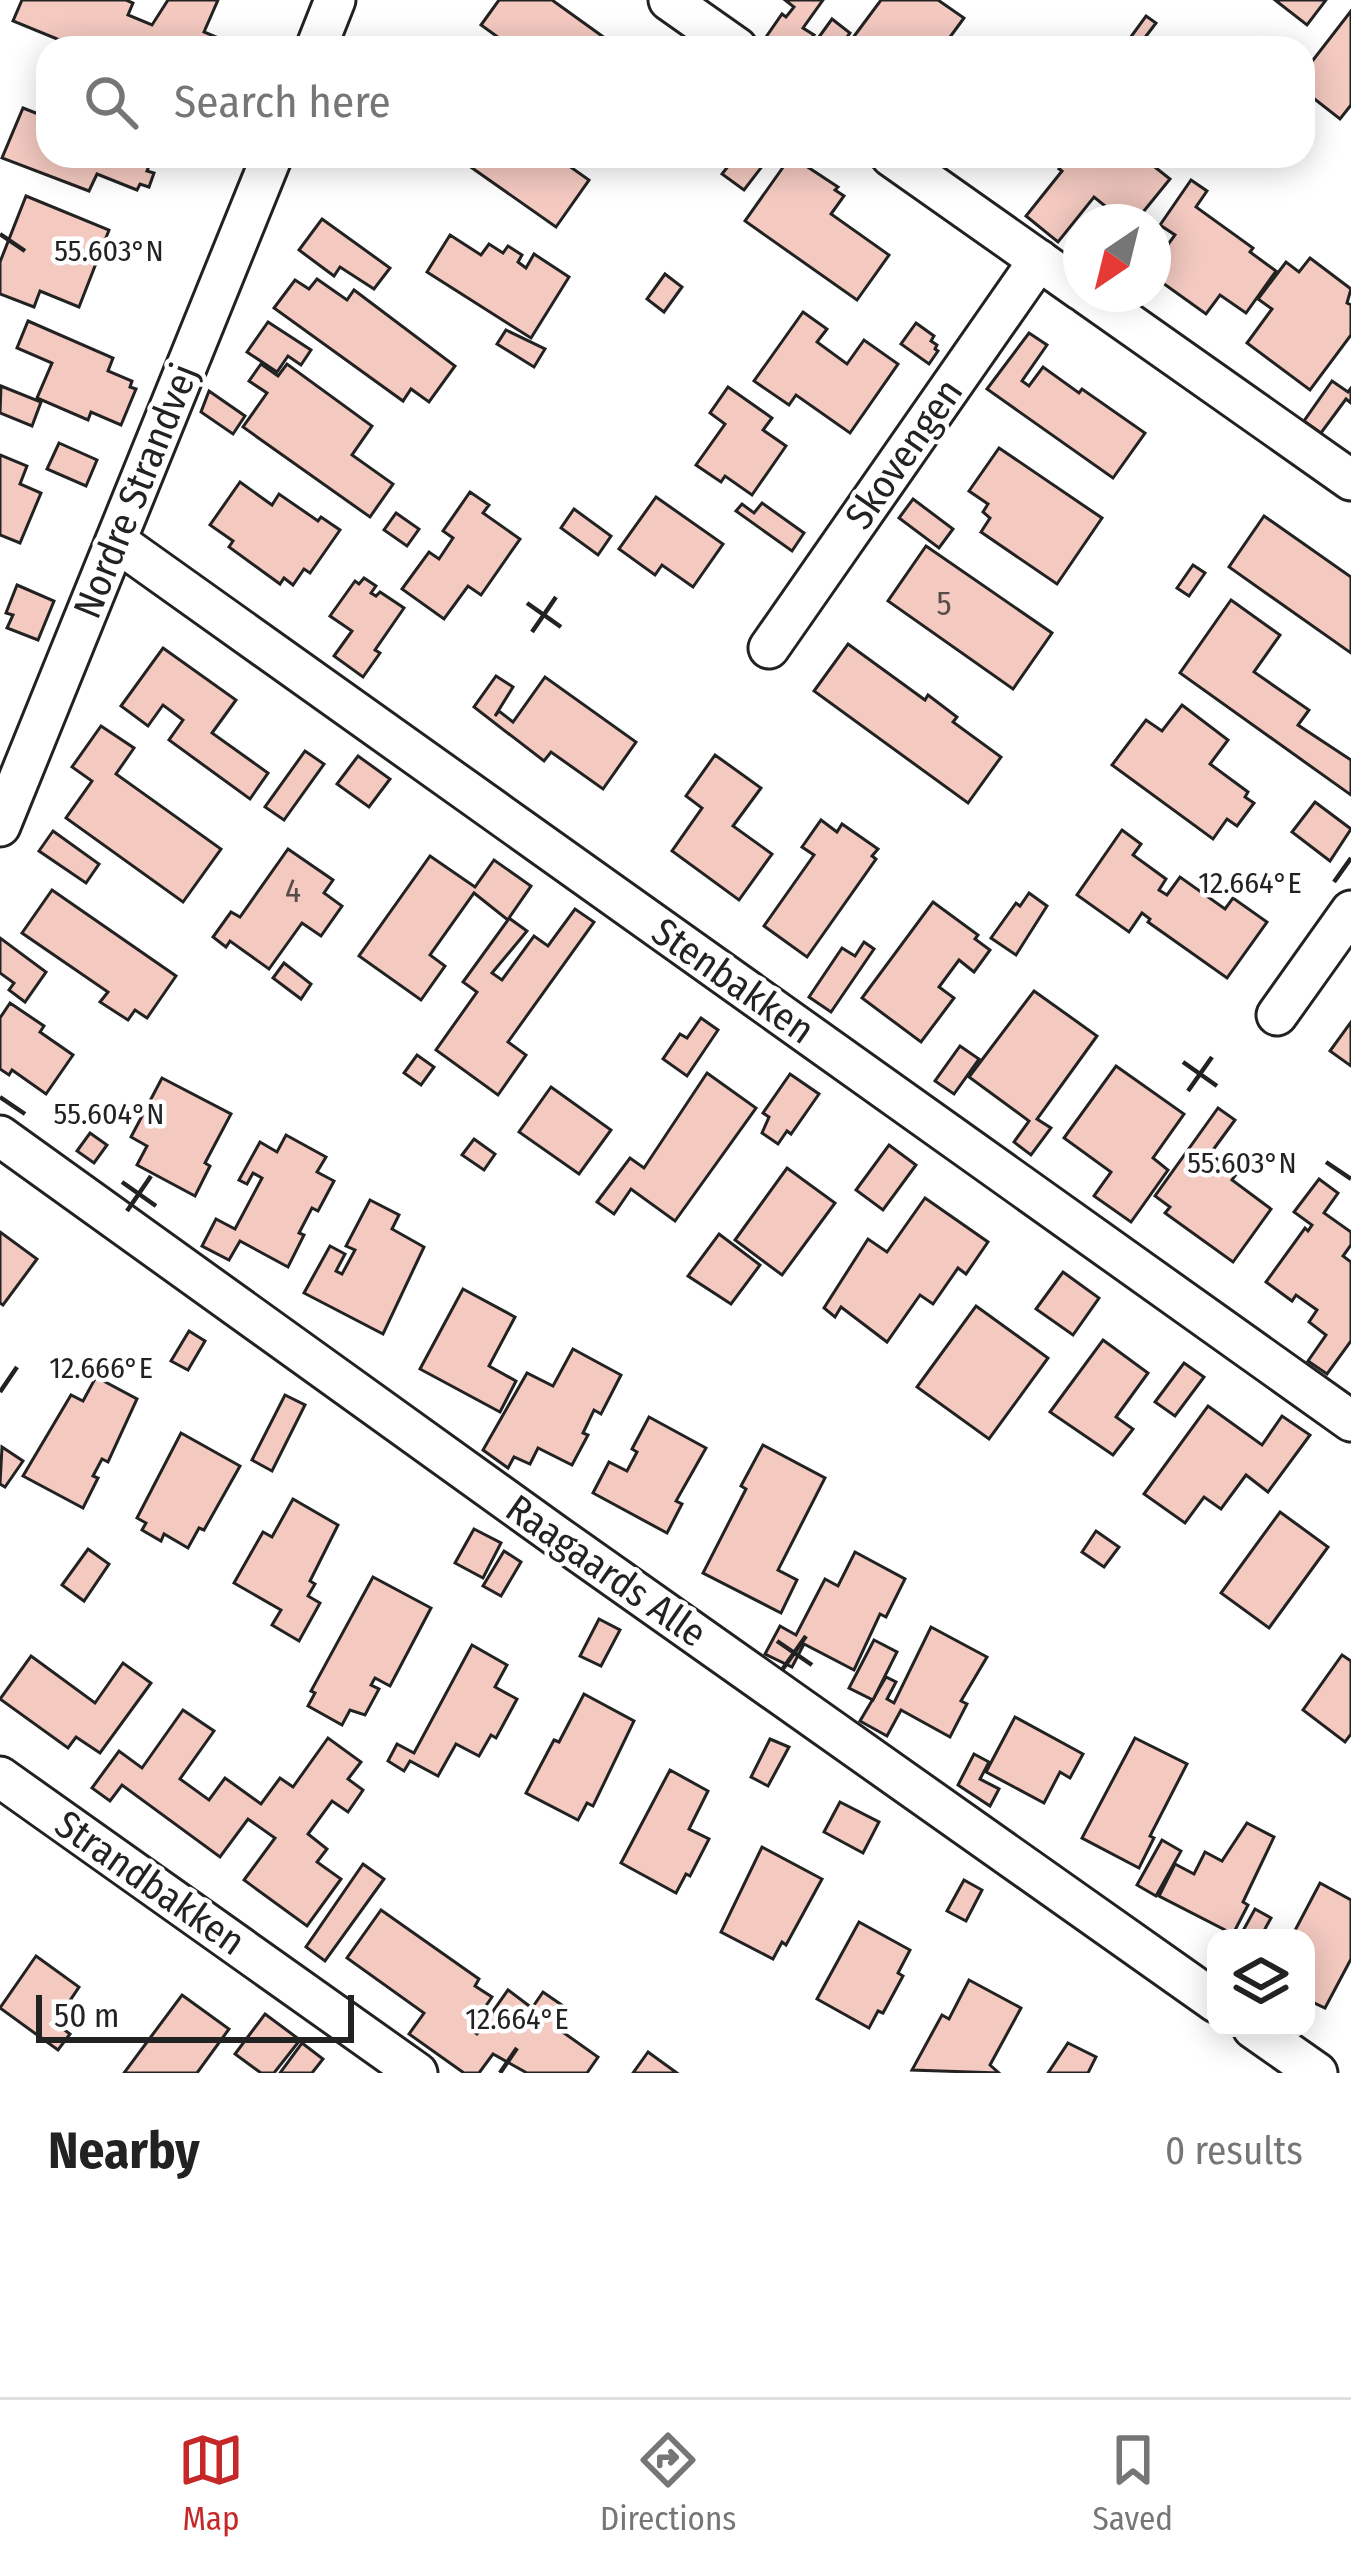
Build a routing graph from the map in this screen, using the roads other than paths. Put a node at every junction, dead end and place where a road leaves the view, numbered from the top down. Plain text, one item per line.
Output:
1 (335, 0) edge
2 (669, 0) edge
3 (321, 36) edge
4 (720, 36) edge
5 (267, 168) edge
6 (908, 168) edge
7 (1039, 260) junction
8 (1063, 277) edge
9 (1112, 312) edge
10 (1351, 480) edge
11 (116, 541) junction
12 (769, 648) dead end
13 (0, 826) edge
14 (1351, 911) edge
15 (1277, 1015) dead end
16 (0, 1136) edge
17 (1351, 1421) edge
18 (0, 1777) edge
19 (1207, 1996) edge
20 (1266, 2037) edge
21 (417, 2073) edge
22 (1317, 2073) edge

1 - 3 street
2 - 4 street
5 - 11 street, Nordre Strandvej
6 - 7 street
7 - 8 street
7 - 12 street, Skovengen
9 - 10 street
11 - 13 street, Nordre Strandvej
11 - 17 street, Stenbakken
14 - 15 street
16 - 19 street, Raagaards Alle
18 - 21 street, Strandbakken
20 - 22 street

